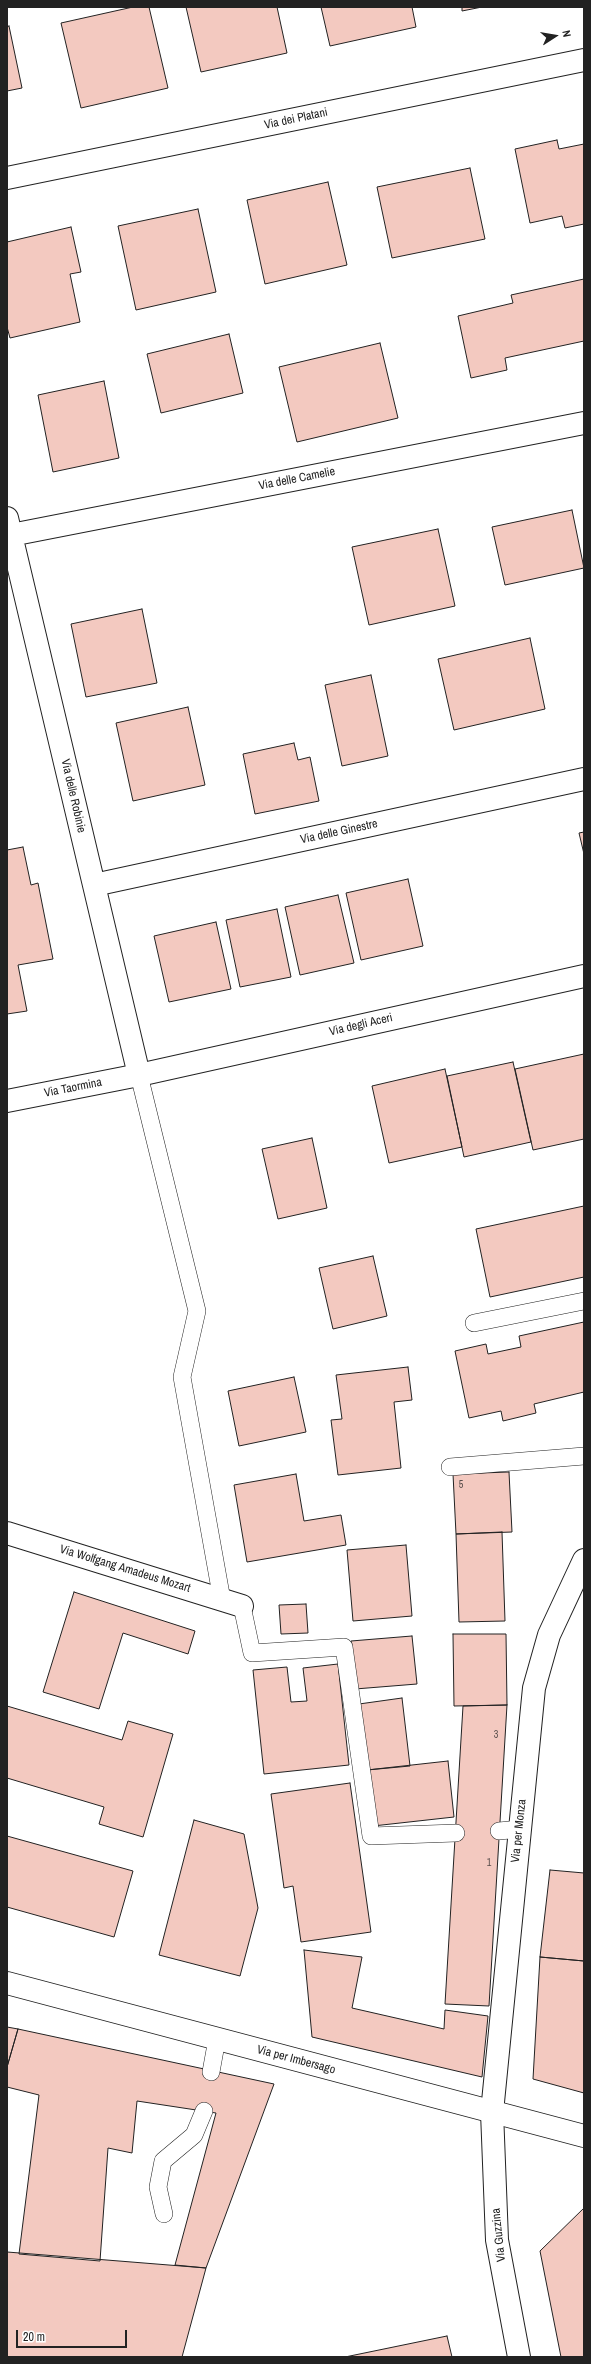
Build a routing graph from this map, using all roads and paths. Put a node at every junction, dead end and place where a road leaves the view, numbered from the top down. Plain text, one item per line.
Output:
1 (584, 60) edge
2 (7, 178) edge
3 (584, 423) edge
4 (9, 526) edge
5 (584, 779) edge
6 (94, 885) junction
7 (584, 976) edge
8 (139, 1075) junction
9 (7, 1102) edge
10 (584, 1302) edge
11 (474, 1323) dead end
12 (584, 1456) edge
13 (450, 1467) dead end
14 (7, 1533) edge
15 (584, 1560) edge
16 (232, 1603) junction
17 (456, 1833) dead end
18 (7, 1984) edge
19 (217, 2039) junction
20 (211, 2072) dead end
21 (204, 2111) dead end
22 (492, 2112) junction
23 (584, 2136) edge
24 (164, 2214) dead end
25 (519, 2357) edge

1 - 2 street, Via dei Platani
3 - 4 street, Via delle Camelie
4 - 6 street, Via delle Robinie
5 - 6 street, Via delle Ginestre
6 - 8 street, Via delle Robinie
7 - 8 street, Via degli Aceri
8 - 9 street, Via Taormina
8 - 16 lane
10 - 11 lane
12 - 13 lane
14 - 16 street, Via Wolfgang Amadeus Mozart
15 - 22 street, Via per Monza
16 - 17 lane
18 - 19 street, Via per Imbersago
19 - 20 lane
19 - 22 street, Via per Imbersago
21 - 24 lane
22 - 23 street, Via per Imbersago
22 - 25 street, Via Guzzina

